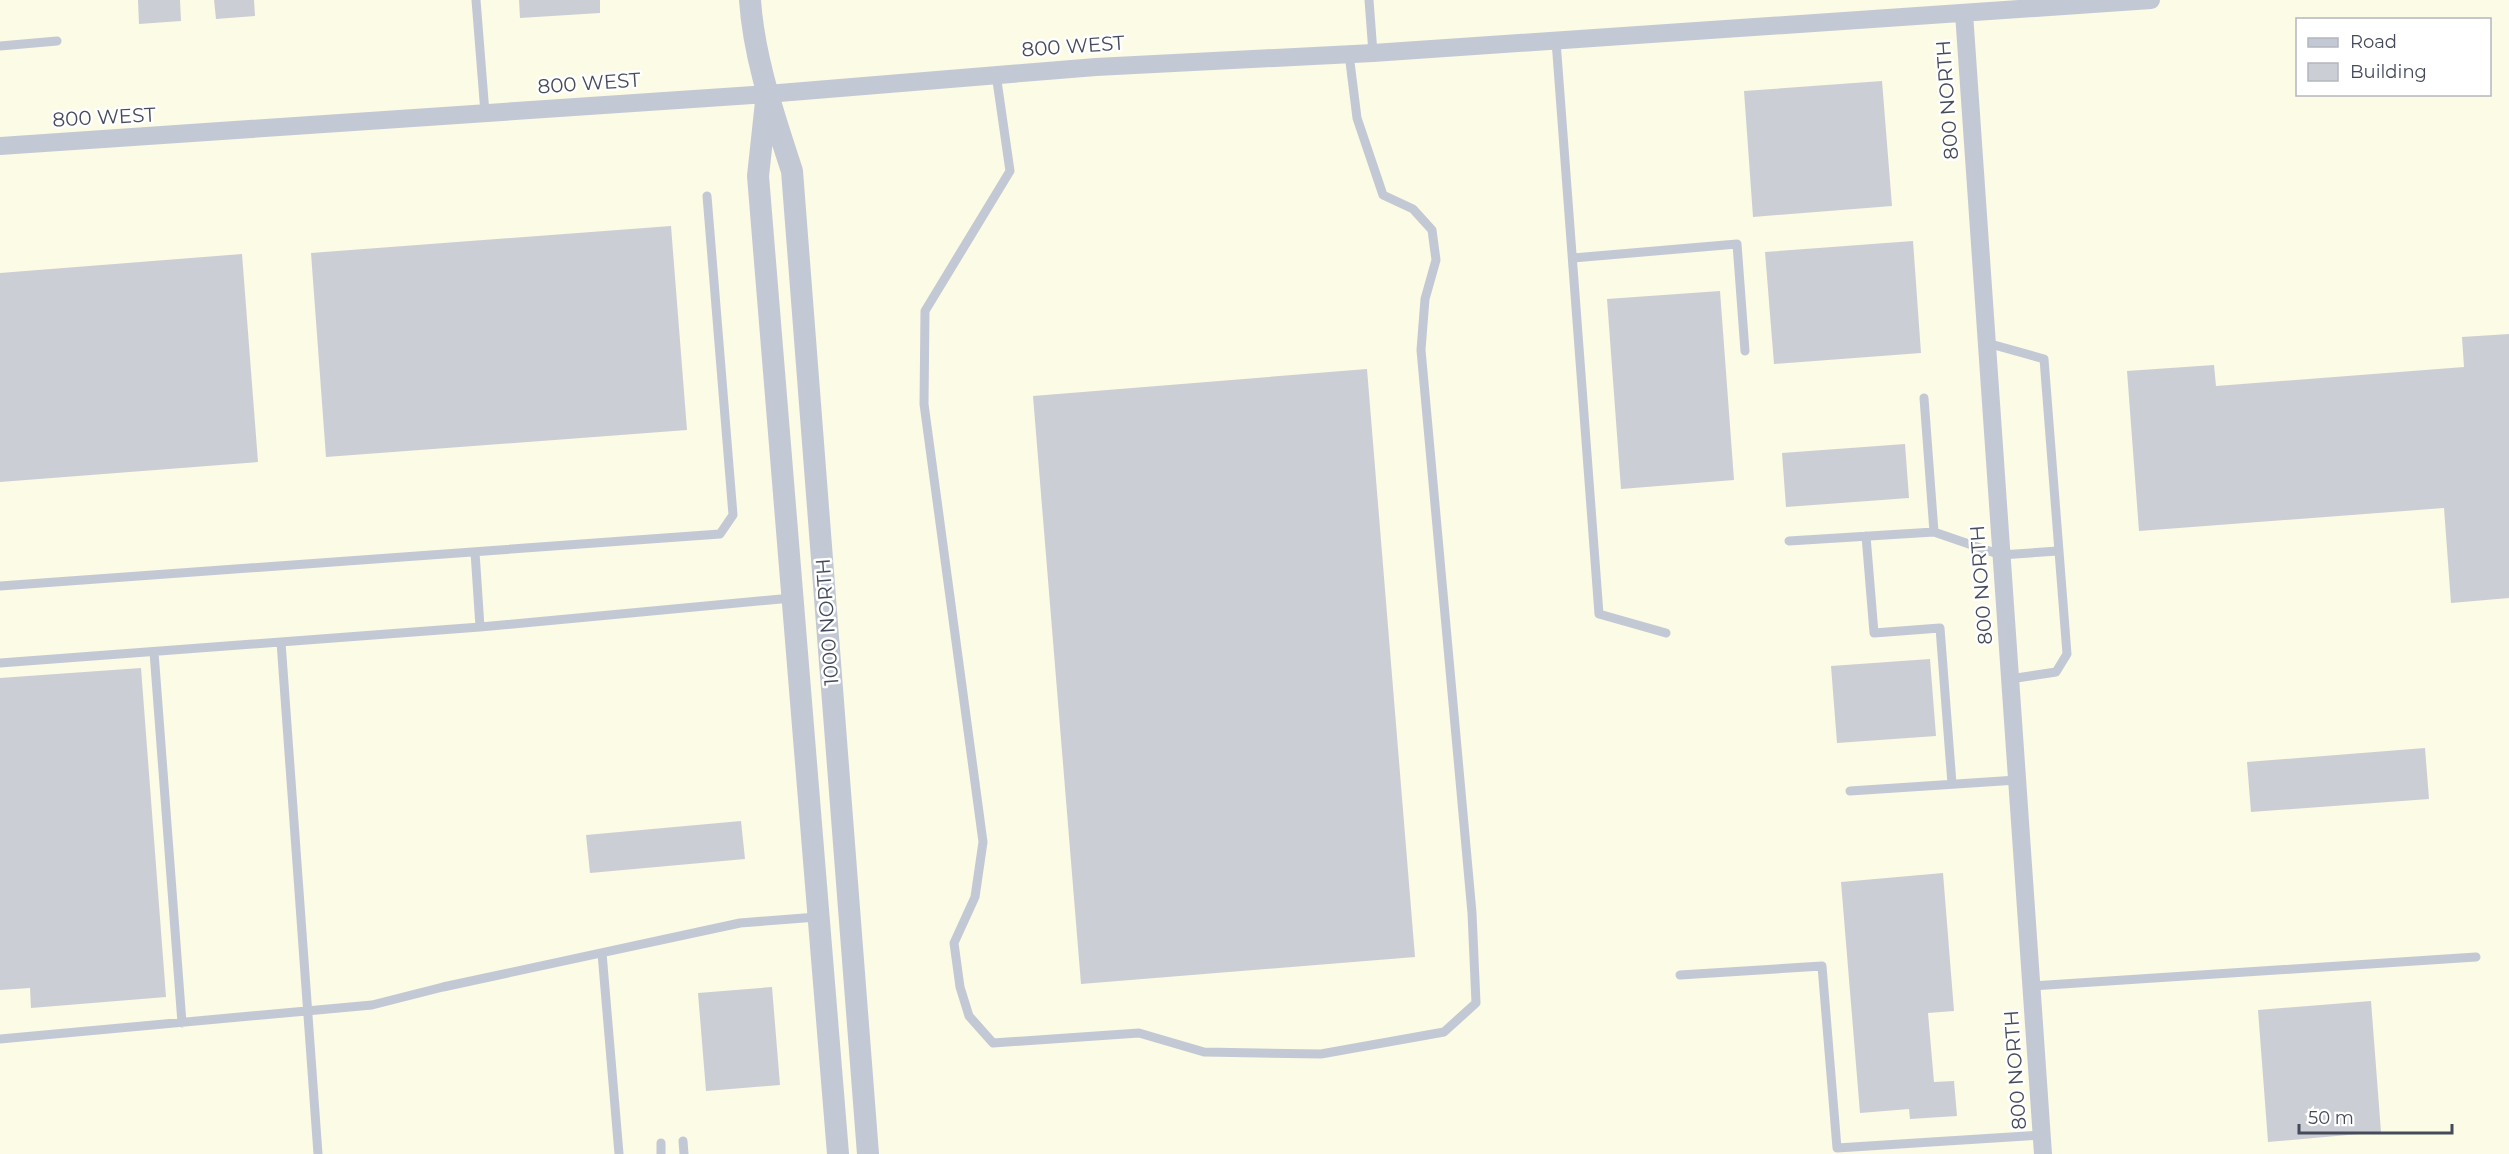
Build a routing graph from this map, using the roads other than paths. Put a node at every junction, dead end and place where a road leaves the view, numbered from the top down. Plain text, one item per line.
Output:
1 (476, 0) edge
2 (750, 0) edge
3 (1370, 0) edge
4 (2151, 0) edge
5 (1962, 6) edge
6 (57, 41) dead end
7 (1556, 41) junction
8 (0, 46) edge
9 (1373, 53) junction
10 (1349, 54) junction
11 (996, 74) junction
12 (767, 94) junction
13 (485, 113) junction
14 (0, 146) edge
15 (707, 196) dead end
16 (1573, 258) junction
17 (1987, 344) junction
18 (1745, 351) dead end
19 (1924, 398) dead end
20 (1934, 532) junction
21 (1866, 536) junction
22 (1789, 541) dead end
23 (2058, 551) junction
24 (475, 552) junction
25 (2001, 555) junction
26 (0, 586) edge
27 (792, 598) junction
28 (480, 627) junction
29 (1666, 633) dead end
30 (281, 642) junction
31 (154, 652) junction
32 (0, 663) edge
33 (2010, 679) junction
34 (2017, 780) junction
35 (1952, 784) junction
36 (1851, 791) dead end
37 (817, 917) junction
38 (602, 953) junction
39 (2476, 957) dead end
40 (1680, 975) dead end
41 (2032, 986) junction
42 (308, 1011) junction
43 (182, 1023) junction
44 (0, 1039) edge
45 (2042, 1136) junction
46 (683, 1141) dead end
47 (661, 1143) dead end
48 (318, 1154) edge
49 (619, 1154) edge
50 (662, 1154) edge
51 (684, 1154) edge
52 (838, 1154) edge
53 (868, 1154) edge
54 (2043, 1154) edge

1 - 13 lane
2 - 12 street, 1000 NORTH
3 - 9 lane
4 - 5 street, 800 WEST
5 - 7 street, 800 WEST
5 - 17 street, 800 NORTH
6 - 8 lane
7 - 9 street, 800 WEST
7 - 16 lane
9 - 10 street, 800 WEST
10 - 11 street, 800 WEST
10 - 11 lane
11 - 12 street, 800 WEST
12 - 13 street, 800 WEST
12 - 27 street, 1000 NORTH
12 - 53 street, 1000 NORTH
13 - 14 street, 800 WEST
15 - 24 lane
16 - 18 lane
16 - 29 lane
17 - 23 lane
17 - 25 street, 800 NORTH
19 - 20 lane
20 - 21 lane
20 - 25 lane
21 - 22 lane
21 - 35 lane
23 - 25 lane
23 - 33 lane
24 - 26 lane
24 - 28 lane
25 - 33 street, 800 NORTH
27 - 28 lane
27 - 37 street, 1000 NORTH
28 - 30 lane
30 - 31 lane
30 - 42 lane
31 - 32 lane
31 - 43 lane
33 - 34 street, 800 NORTH
34 - 35 lane
34 - 41 street, 800 NORTH
35 - 36 lane
37 - 38 lane
37 - 52 street, 1000 NORTH
38 - 42 lane
38 - 49 lane
39 - 41 lane
40 - 45 lane
41 - 45 street, 800 NORTH
42 - 43 lane
42 - 48 lane
43 - 44 lane
45 - 54 street, 800 NORTH
46 - 51 lane
47 - 50 lane

